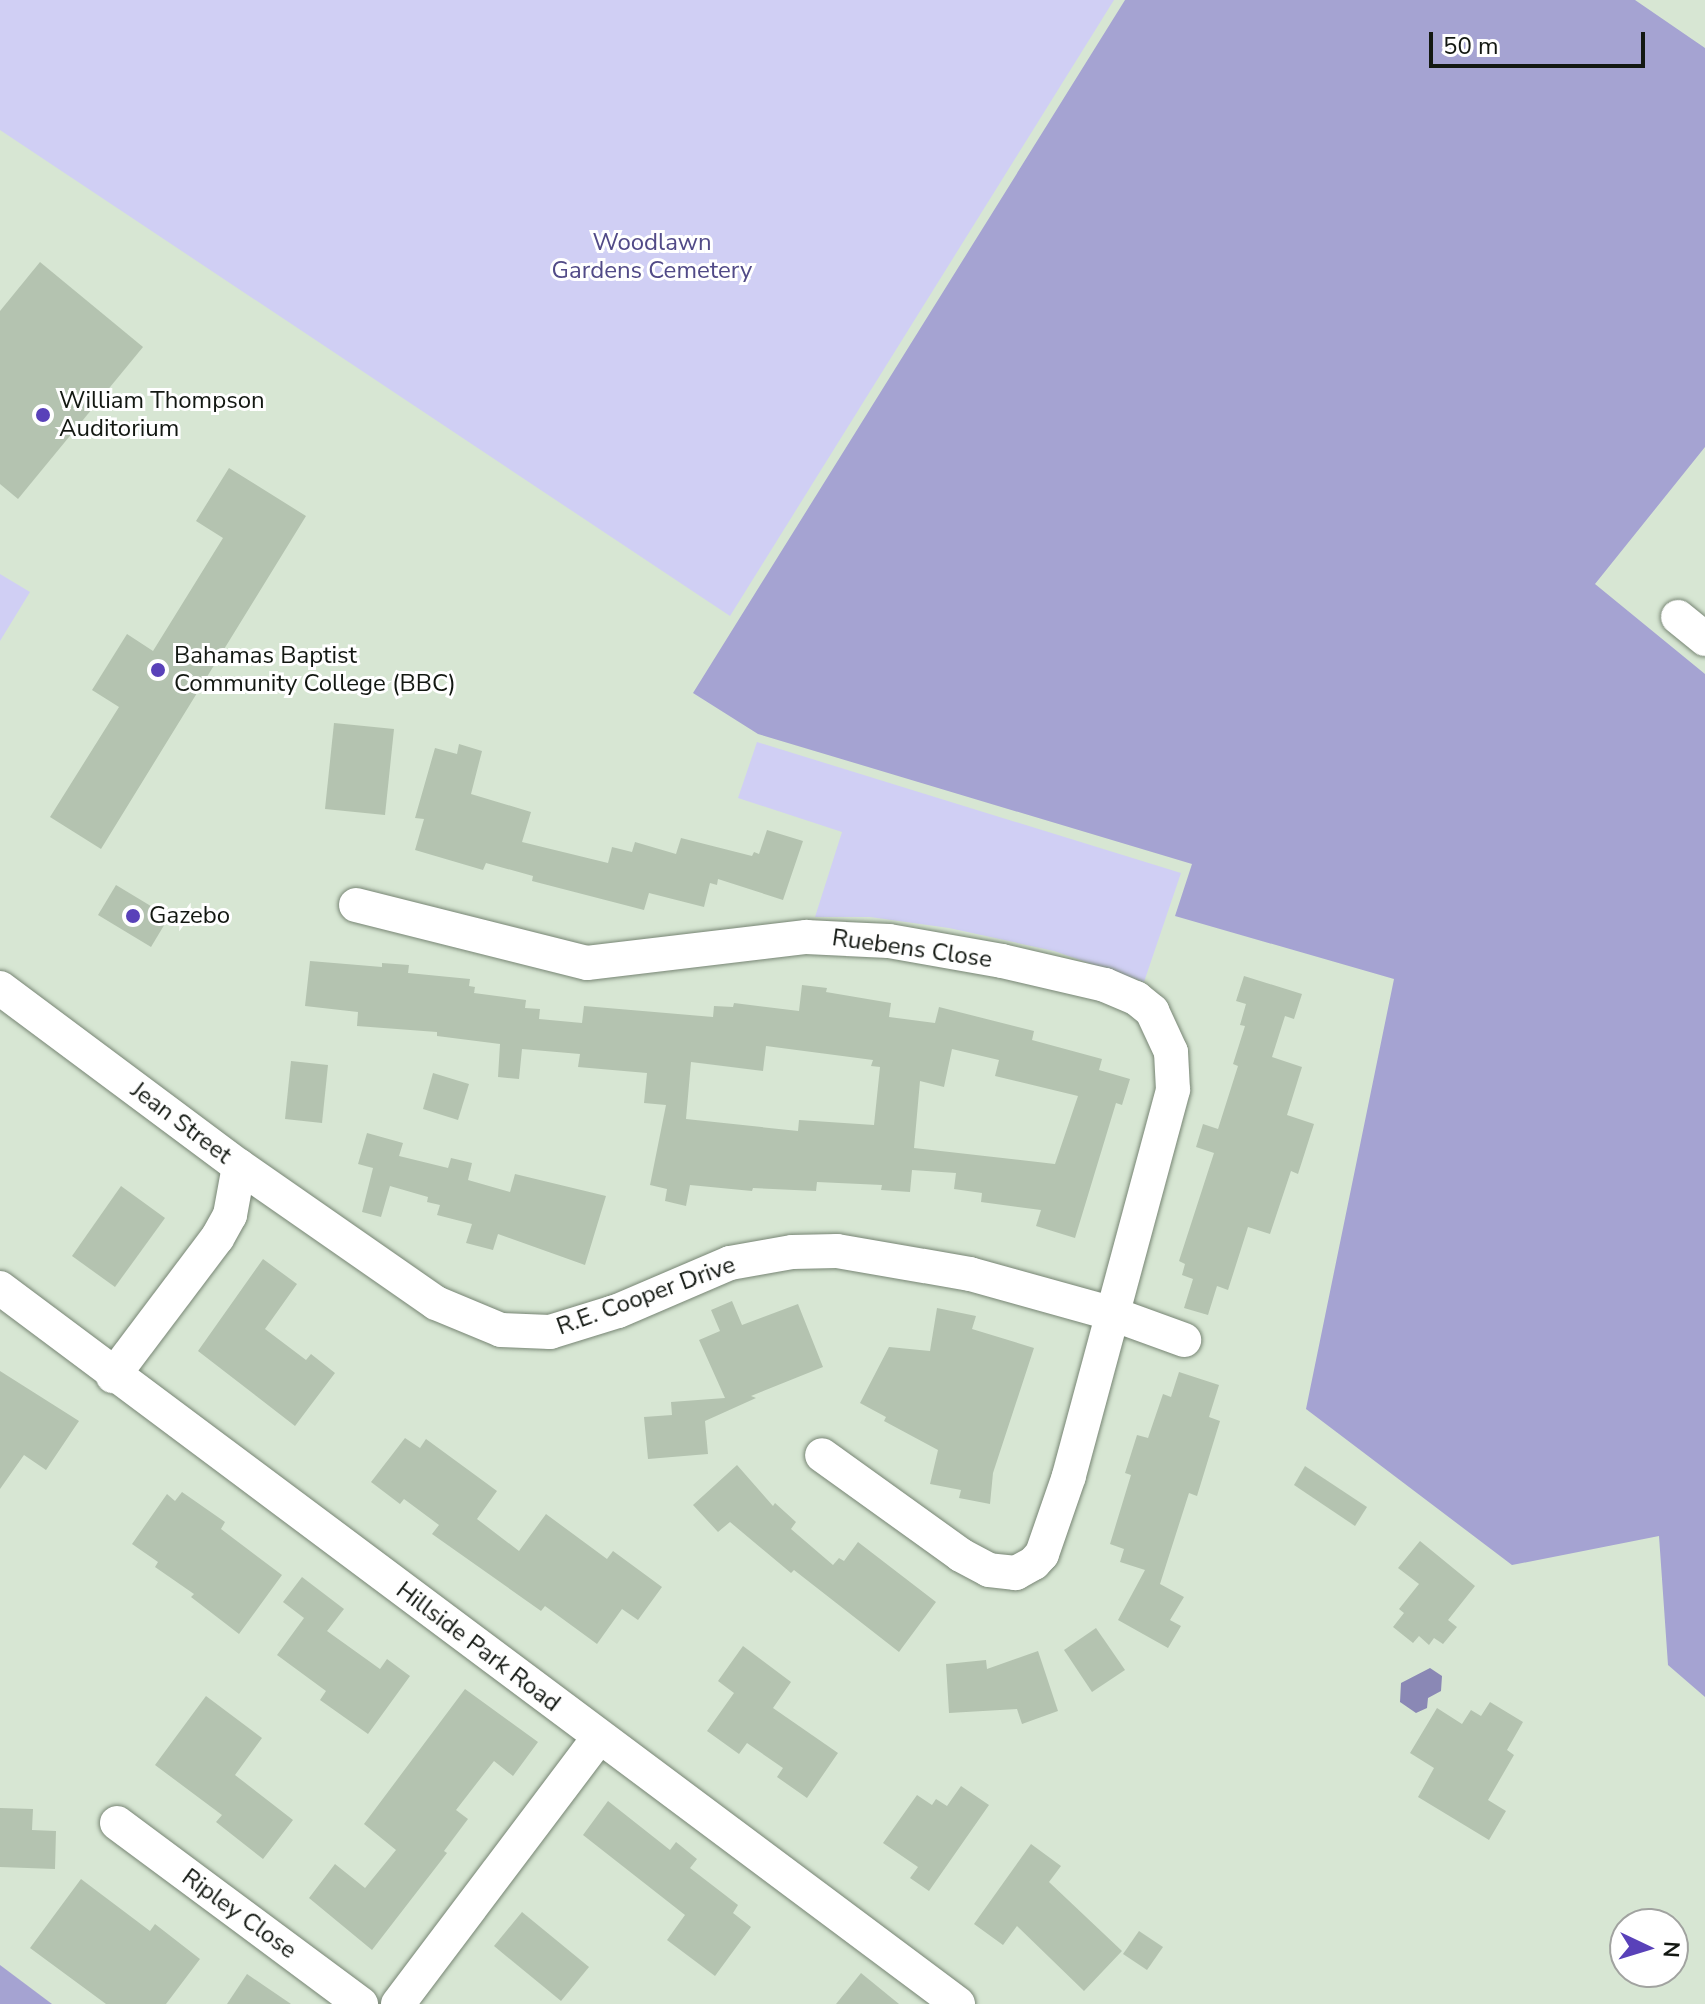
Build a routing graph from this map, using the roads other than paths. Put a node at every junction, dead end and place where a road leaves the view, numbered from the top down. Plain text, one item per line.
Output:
1 (1678, 617) dead end
2 (1705, 639) edge
3 (356, 905) dead end
4 (0, 988) edge
5 (239, 1166) junction
6 (0, 1288) edge
7 (1110, 1313) junction
8 (1184, 1340) dead end
9 (113, 1376) junction
10 (822, 1455) dead end
11 (599, 1737) junction
12 (117, 1823) dead end
13 (361, 2004) edge
14 (398, 2004) edge
15 (958, 2004) edge

1 - 2 street
3 - 7 street, Ruebens Close
4 - 5 street, Jean Street
5 - 7 street, R.E. Cooper Drive
5 - 9 street, Jean Street
6 - 9 street, Hillside Park Road
7 - 8 street, R.E. Cooper Drive
7 - 10 street, Ruebens Close
9 - 11 street, Hillside Park Road
11 - 14 street
11 - 15 street, Hillside Park Road
12 - 13 street, Ripley Close

